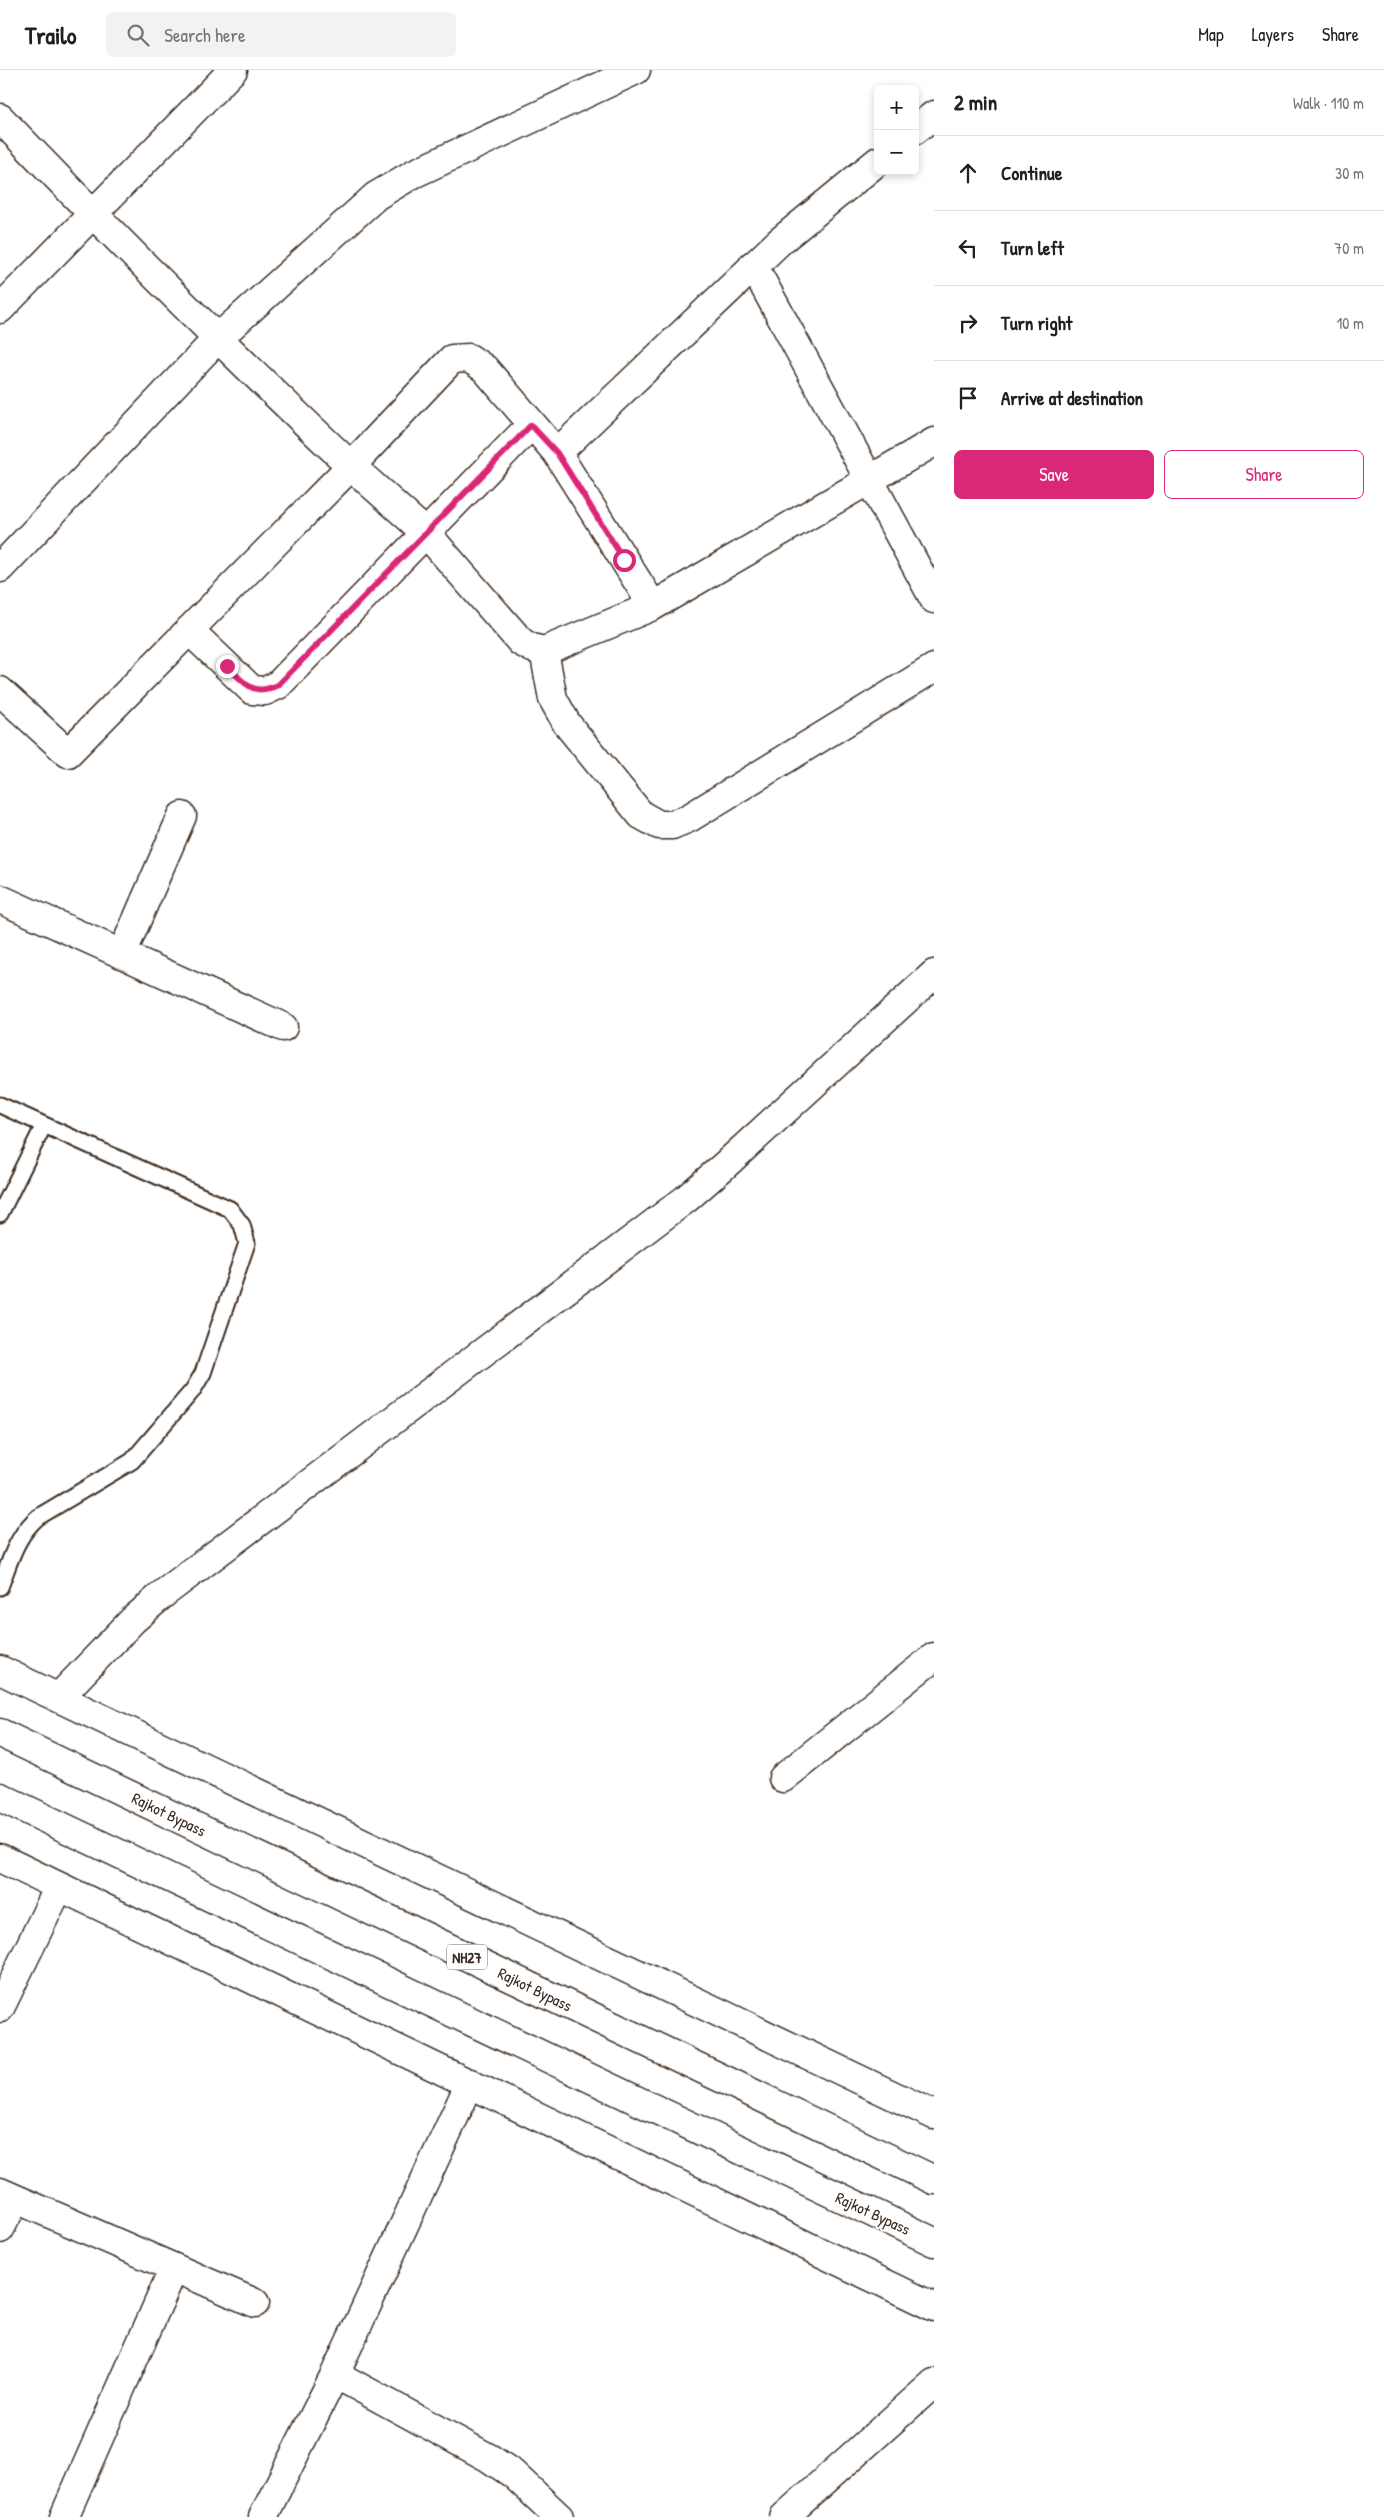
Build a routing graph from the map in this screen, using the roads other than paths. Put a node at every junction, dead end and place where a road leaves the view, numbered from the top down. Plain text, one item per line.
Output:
1 (233, 70) edge
2 (636, 70) edge
3 (934, 115) edge
4 (0, 118) edge
5 (919, 127) edge
6 (874, 164) edge
7 (93, 216) junction
8 (753, 265) junction
9 (0, 309) edge
10 (217, 339) junction
11 (531, 425) junction
12 (934, 442) edge
13 (557, 453) junction
14 (351, 466) junction
15 (870, 480) junction
16 (426, 533) junction
17 (0, 568) edge
18 (934, 599) edge
19 (653, 606) junction
20 (189, 630) junction
21 (544, 651) junction
22 (934, 668) edge
23 (0, 691) edge
24 (182, 816) dead end
25 (0, 900) edge
26 (122, 954) junction
27 (934, 974) edge
28 (283, 1027) dead end
29 (0, 1105) edge
30 (44, 1125) junction
31 (0, 1214) edge
32 (0, 1587) edge
33 (934, 1657) edge
34 (0, 1670) edge
35 (59, 1697) junction
36 (0, 1733) edge
37 (783, 1778) dead end
38 (0, 1797) edge
39 (0, 1858) edge
40 (58, 1887) junction
41 (0, 2008) edge
42 (470, 2083) junction
43 (934, 2115) edge
44 (934, 2180) edge
45 (8, 2196) edge
46 (0, 2229) edge
47 (934, 2242) edge
48 (174, 2268) junction
49 (255, 2303) dead end
50 (934, 2307) edge
51 (335, 2374) junction
52 (934, 2383) edge
53 (64, 2517) edge
54 (263, 2517) edge
55 (559, 2517) edge
56 (784, 2517) edge

1 - 7 main road
2 - 10 main road
3 - 5 main road
4 - 7 main road
6 - 8 main road
7 - 9 main road
7 - 10 main road
8 - 13 main road
8 - 15 main road
10 - 14 main road
10 - 17 main road
11 - 13 main road
11 - 14 main road
11 - 16 main road
12 - 15 main road
13 - 19 main road
14 - 16 main road
14 - 20 main road
15 - 18 main road
15 - 19 main road
16 - 20 main road
16 - 21 main road
19 - 21 main road
20 - 23 main road
21 - 22 main road
24 - 26 main road
25 - 26 main road
26 - 28 main road
27 - 35 main road
29 - 30 lane
30 - 31 lane
30 - 32 lane
33 - 37 main road
34 - 35 main road
35 - 43 main road
36 - 44 main road, Rajkot Bypass / NH27
38 - 47 main road, Rajkot Bypass
39 - 40 main road
40 - 41 main road
40 - 42 main road
42 - 50 main road
42 - 51 main road
45 - 46 main road
45 - 48 main road
48 - 49 main road
48 - 53 main road
51 - 54 main road
51 - 55 main road
52 - 56 main road

